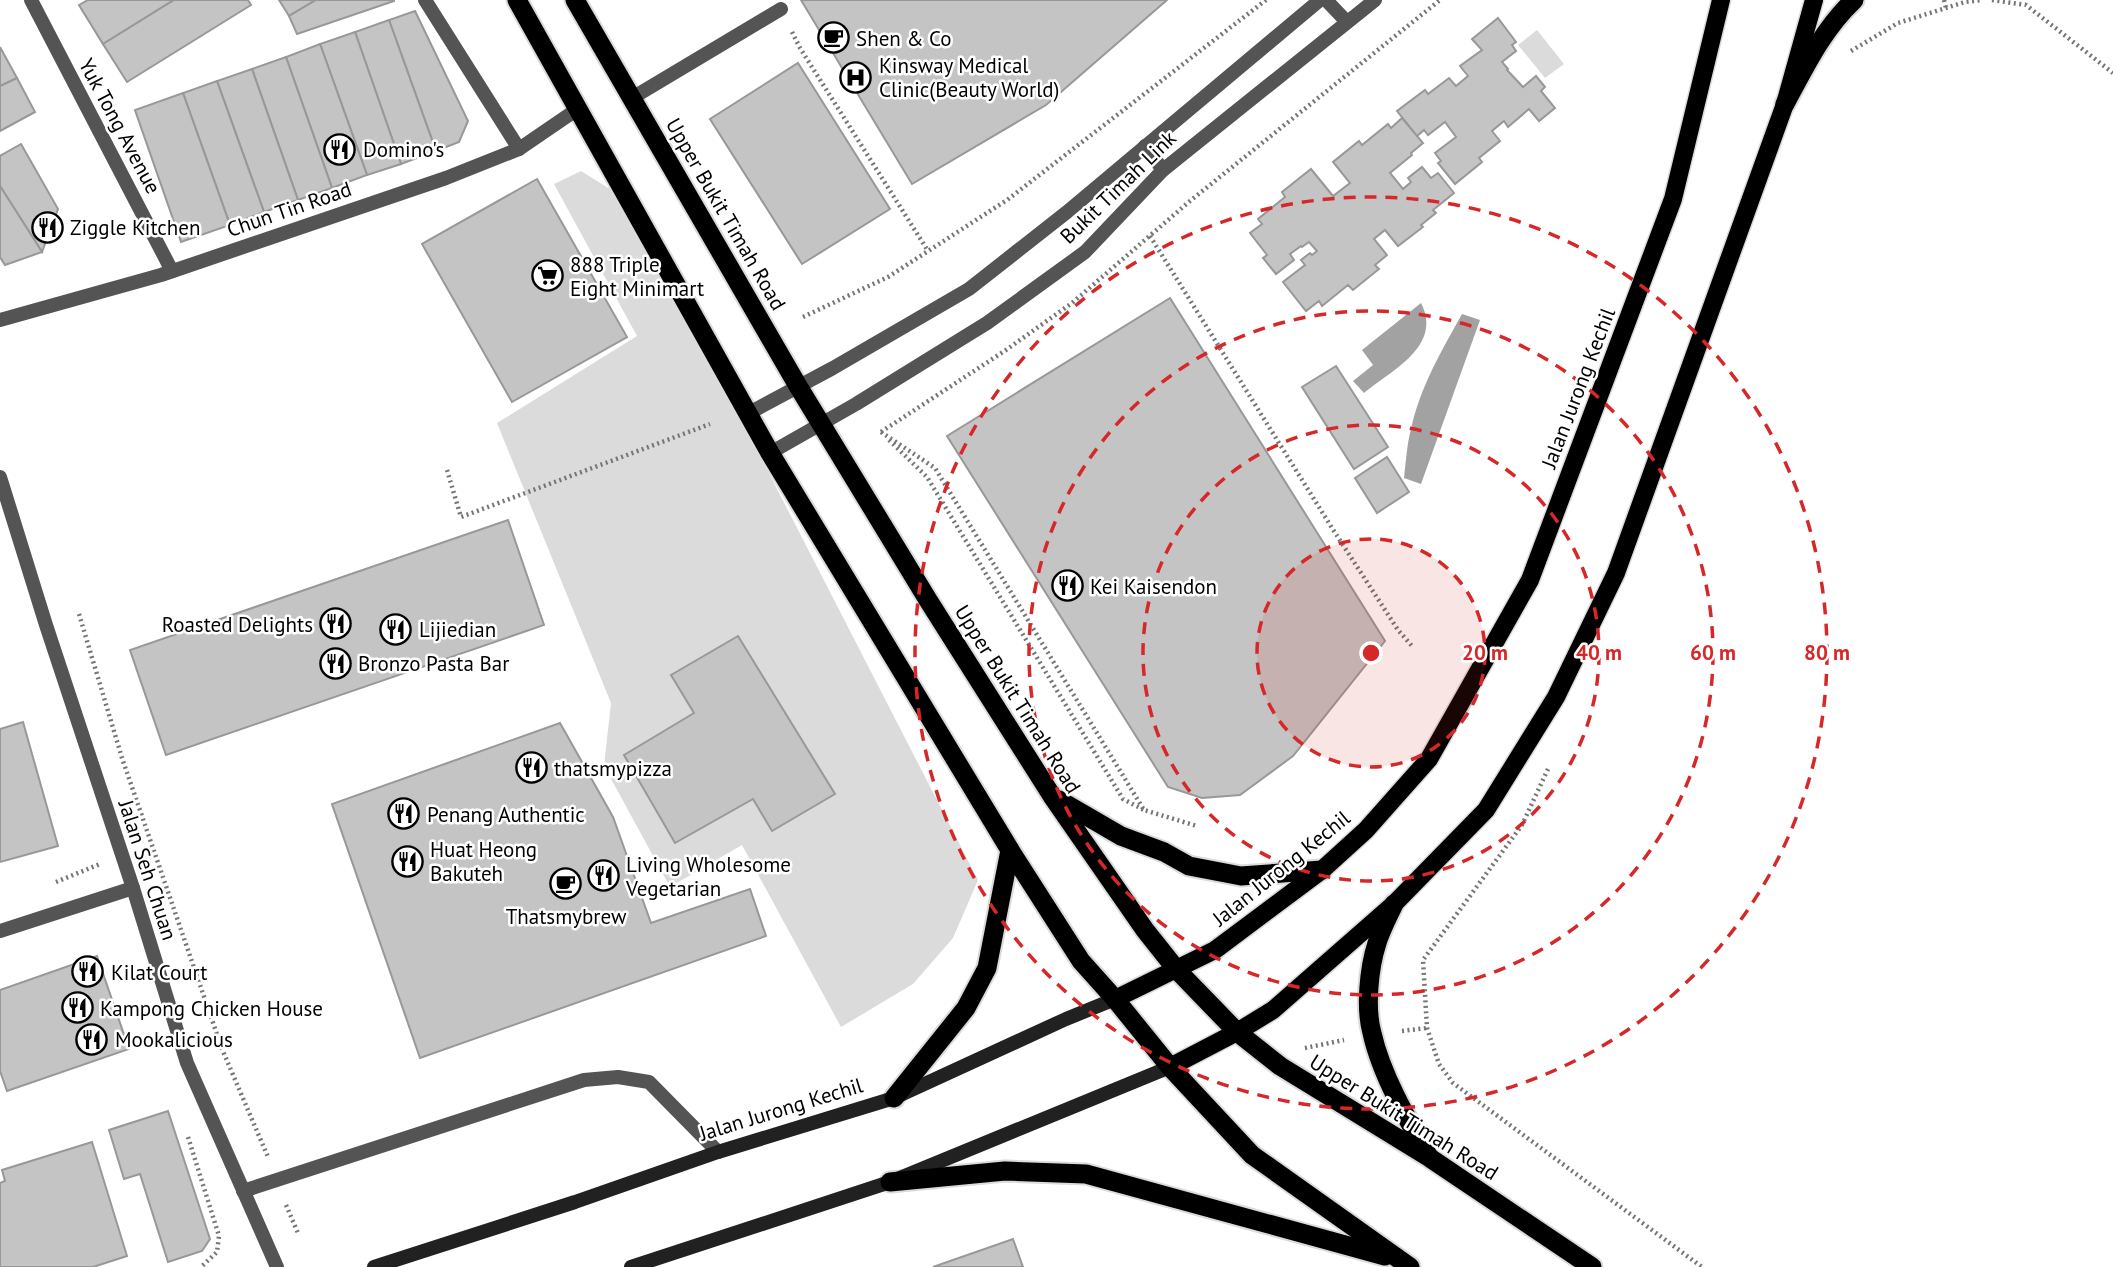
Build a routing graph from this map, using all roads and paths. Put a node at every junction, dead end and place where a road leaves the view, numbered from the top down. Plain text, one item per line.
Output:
1 (31, 0) edge
2 (425, 0) edge
3 (517, 0) edge
4 (575, 0) edge
5 (1266, 0) edge
6 (1323, 0) edge
7 (1375, 0) edge
8 (1438, 0) edge
9 (1721, 0) edge
10 (1814, 0) edge
11 (1854, 0) edge
12 (1944, 0) edge
13 (1982, 0) edge
14 (1992, 0) edge
15 (781, 9) dead end
16 (1347, 22) junction
17 (800, 48) dead end
18 (2113, 73) edge
19 (632, 98) junction
20 (1785, 104) junction
21 (579, 108) junction
22 (1145, 146) junction
23 (519, 149) junction
24 (1163, 170) junction
25 (1150, 236) junction
26 (928, 251) junction
27 (173, 271) junction
28 (803, 317) dead end
29 (0, 320) edge
30 (798, 386) junction
31 (748, 413) junction
32 (821, 423) junction
33 (710, 424) dead end
34 (881, 432) junction
35 (770, 453) junction
36 (447, 470) dead end
37 (0, 477) edge
38 (79, 614) dead end
39 (1412, 646) dead end
40 (1052, 796) junction
41 (1144, 810) junction
42 (1522, 825) dead end
43 (1197, 826) dead end
44 (1010, 850) junction
45 (1322, 870) junction
46 (133, 888) junction
47 (1394, 904) junction
48 (0, 931) edge
49 (1176, 970) junction
50 (1115, 999) junction
51 (1237, 1032) junction
52 (1170, 1068) junction
53 (894, 1098) junction
54 (719, 1152) junction
55 (1430, 1158) junction
56 (276, 1181) junction
57 (890, 1182) junction
58 (243, 1191) junction
59 (298, 1233) dead end
60 (217, 1252) dead end
61 (1405, 1264) edge
62 (201, 1267) edge
63 (277, 1267) edge
64 (374, 1267) edge
65 (631, 1267) edge
66 (1592, 1267) edge
67 (1702, 1267) edge

1 - 27 street, Yuk Tong Avenue
2 - 23 street
3 - 21 highway
4 - 19 highway, Upper Bukit Timah Road
5 - 26 path
6 - 16 street
6 - 22 street, Bukit Timah Link
7 - 16 street, Bukit Timah Link
8 - 25 path
9 - 45 main road, Jalan Jurong Kechil
10 - 20 main road
11 - 20 highway
12 - 13 path
14 - 18 path
15 - 19 street
16 - 24 street, Bukit Timah Link
17 - 26 path
19 - 30 highway, Upper Bukit Timah Road
20 - 47 main road
21 - 23 street, Chun Tin Road
21 - 31 highway
22 - 24 street
22 - 30 street, Bukit Timah Link
23 - 27 street, Chun Tin Road
24 - 32 street, Bukit Timah Link
25 - 34 path
25 - 39 path
26 - 28 path
27 - 29 street, Chun Tin Road
30 - 31 street, Bukit Timah Link
30 - 32 highway, Upper Bukit Timah Road
31 - 35 highway
32 - 35 street, Bukit Timah Link
32 - 40 highway, Upper Bukit Timah Road
33 - 36 path
34 - 41 path
34 - 41 path
35 - 44 highway
37 - 46 street, Jalan Seh Chuan
38 - 56 path
40 - 45 highway
40 - 49 highway, Upper Bukit Timah Road
41 - 43 path
42 - 67 path
44 - 50 highway
44 - 53 highway
45 - 49 main road, Jalan Jurong Kechil
46 - 48 street
46 - 58 street, Jalan Seh Chuan
47 - 51 main road
47 - 55 highway
49 - 50 main road, Jalan Jurong Kechil
49 - 51 highway, Upper Bukit Timah Road
50 - 52 highway
50 - 53 main road, Jalan Jurong Kechil
51 - 52 main road
51 - 55 highway, Upper Bukit Timah Road
52 - 57 main road
52 - 61 highway
53 - 54 main road, Jalan Jurong Kechil
54 - 56 street
54 - 64 main road, Jalan Jurong Kechil
55 - 66 highway, Upper Bukit Timah Road
56 - 58 street
56 - 59 path
57 - 61 highway
57 - 65 main road
58 - 63 street, Jalan Seh Chuan
60 - 62 path

